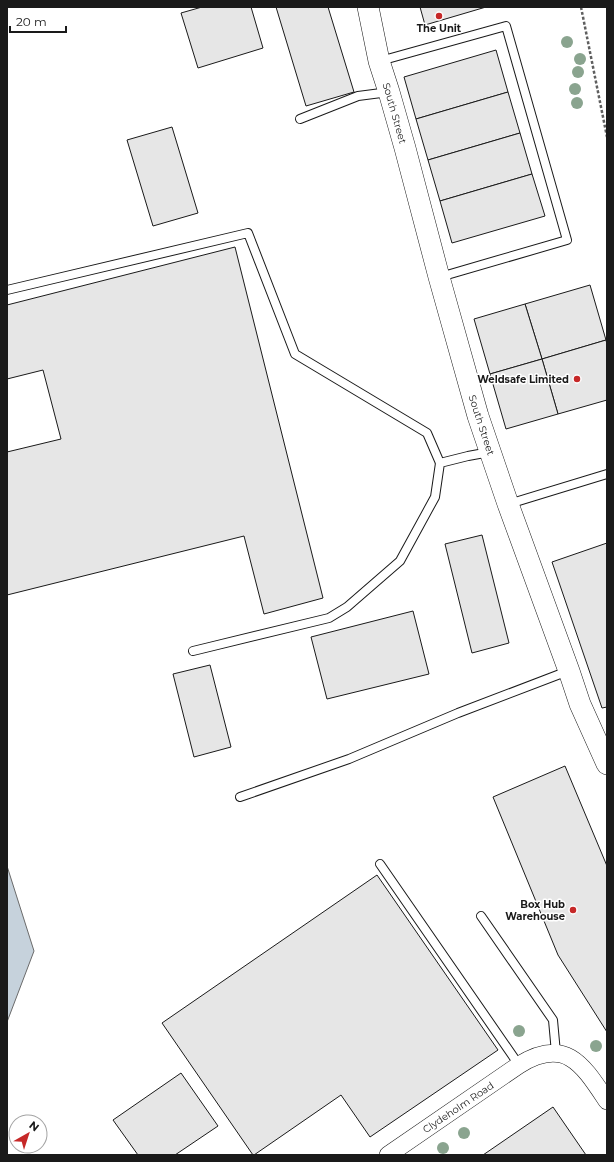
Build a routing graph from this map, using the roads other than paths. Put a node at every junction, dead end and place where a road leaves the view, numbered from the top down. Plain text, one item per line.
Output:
1 (368, 7) edge
2 (379, 61) junction
3 (389, 92) junction
4 (300, 119) dead end
5 (439, 278) junction
6 (7, 290) edge
7 (490, 452) junction
8 (440, 463) junction
9 (607, 474) edge
10 (508, 504) junction
11 (194, 651) dead end
12 (569, 671) junction
13 (607, 764) edge
14 (240, 797) dead end
15 (380, 864) dead end
16 (481, 916) dead end
17 (556, 1053) junction
18 (524, 1062) junction
19 (607, 1101) edge
20 (388, 1155) edge

1 - 2 street, South Street
2 - 3 street, South Street
2 - 5 lane
3 - 4 lane
3 - 5 street, South Street
5 - 7 street, South Street
6 - 8 lane
7 - 8 lane
7 - 10 street, South Street
8 - 11 lane
9 - 10 lane
10 - 12 street, South Street
12 - 13 street, South Street
12 - 14 lane
15 - 18 lane
16 - 17 lane
17 - 18 street
17 - 19 street
18 - 20 street, Clydeholm Road

